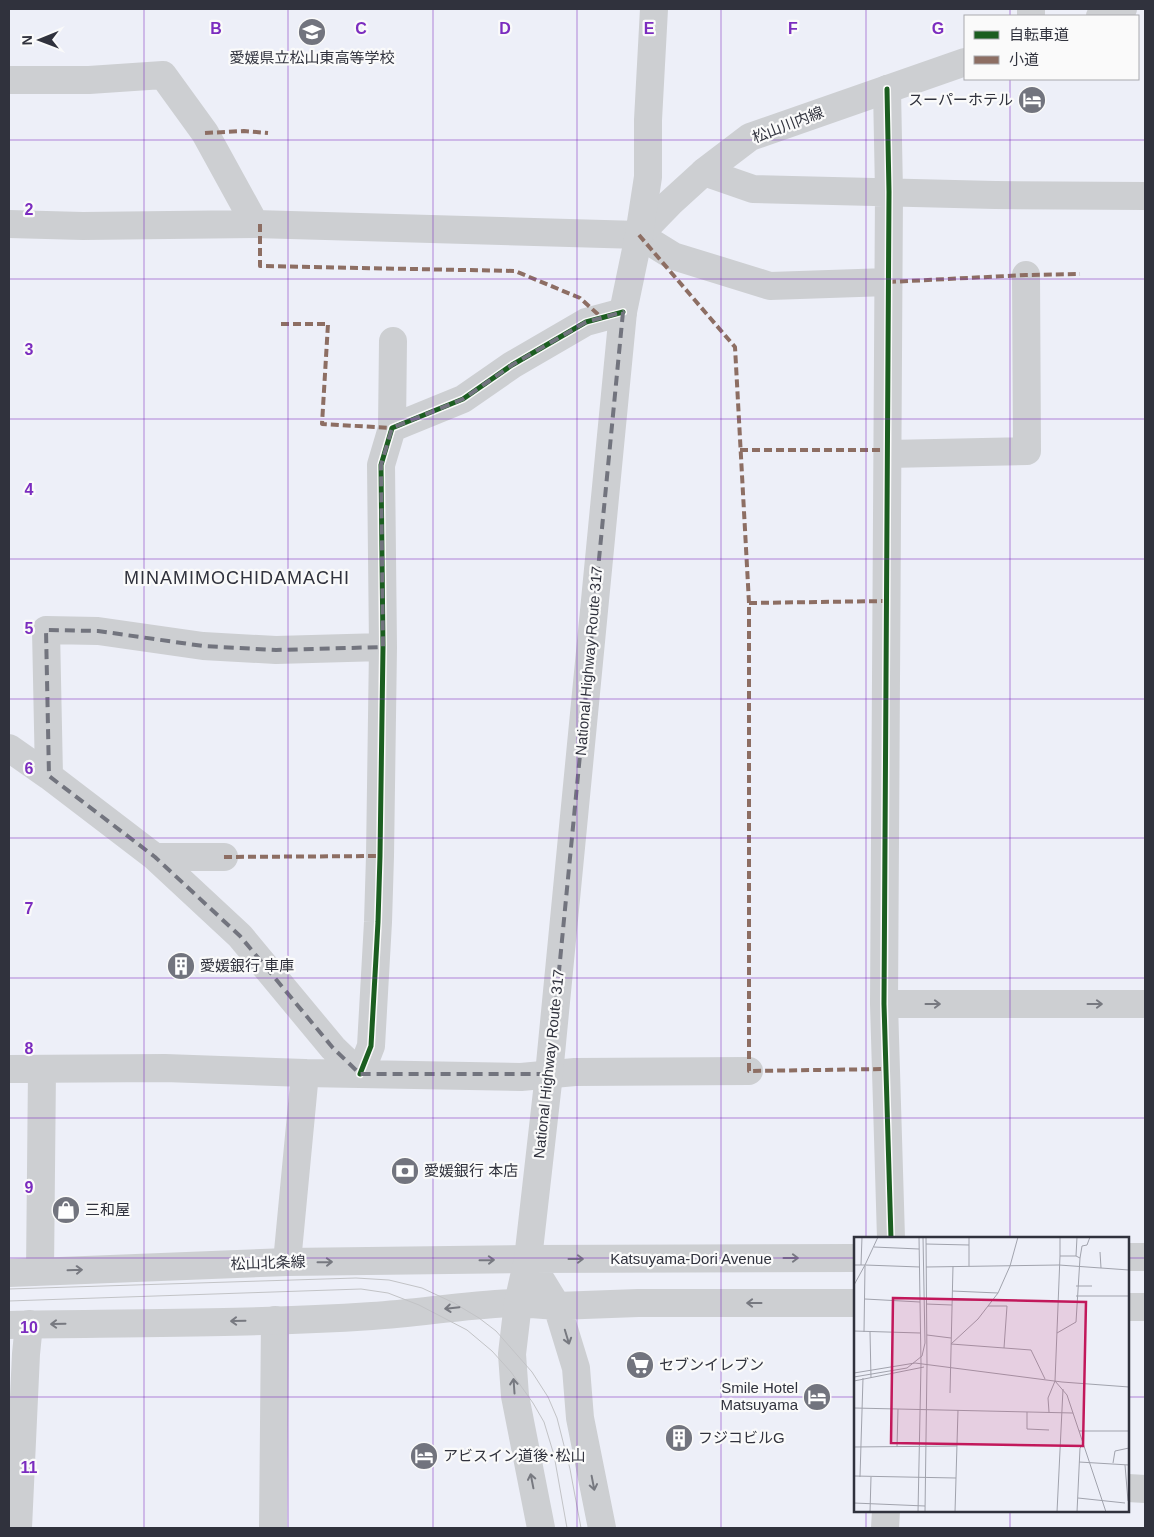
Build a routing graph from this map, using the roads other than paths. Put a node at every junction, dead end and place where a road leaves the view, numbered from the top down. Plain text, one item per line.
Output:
1 (654, 9) edge
2 (1123, 9) edge
3 (1103, 15) edge
4 (964, 62) edge
5 (9, 80) edge
6 (886, 89) junction
7 (704, 172) junction
8 (889, 192) junction
9 (1145, 196) edge
10 (9, 224) edge
11 (254, 224) junction
12 (639, 235) junction
13 (1026, 275) dead end
14 (888, 282) junction
15 (623, 312) junction
16 (393, 342) dead end
17 (392, 428) junction
18 (888, 454) junction
19 (383, 647) junction
20 (9, 748) edge
21 (49, 776) junction
22 (155, 857) junction
23 (224, 857) dead end
24 (884, 1004) junction
25 (1145, 1004) edge
26 (9, 1069) edge
27 (42, 1069) junction
28 (749, 1070) dead end
29 (305, 1073) junction
30 (360, 1074) junction
31 (549, 1074) junction
32 (891, 1237) edge
33 (1129, 1257) edge
34 (1145, 1257) edge
35 (854, 1258) edge
36 (528, 1259) junction
37 (287, 1262) junction
38 (40, 1271) junction
39 (9, 1273) edge
40 (518, 1303) junction
41 (854, 1303) edge
42 (557, 1306) junction
43 (1129, 1307) edge
44 (1145, 1307) edge
45 (275, 1320) junction
46 (19, 1325) edge
47 (1129, 1488) edge
48 (1145, 1488) edge
49 (886, 1512) edge
50 (18, 1528) edge
51 (272, 1528) edge
52 (541, 1528) edge
53 (602, 1528) edge
54 (886, 1528) edge

1 - 12 main road, National Highway Route 317
2 - 3 main road
4 - 6 main road, 松山川内線
5 - 11 main road
6 - 7 main road, 松山川内線
6 - 8 main road
7 - 8 main road
7 - 12 main road, 松山川内線
8 - 9 main road
8 - 14 main road
10 - 11 main road
11 - 12 main road
12 - 14 main road
12 - 15 main road, National Highway Route 317
13 - 18 main road
14 - 18 main road
15 - 17 main road
15 - 31 main road, National Highway Route 317
16 - 17 main road
17 - 19 main road
18 - 24 main road
19 - 21 main road
19 - 30 main road
20 - 21 main road
21 - 22 main road
22 - 23 main road
22 - 30 main road
24 -> 25 main road
24 - 32 main road
26 - 27 main road
27 - 29 main road
27 - 38 main road
28 - 31 main road
29 - 30 main road
29 - 37 main road
30 - 31 main road
31 - 36 main road, National Highway Route 317
33 - 34 main road
36 -> 35 main road, Katsuyama-Dori Avenue
37 -> 36 main road, 松山北条線
36 - 40 main road, National Highway Route 317
36 - 42 main road
38 -> 37 main road, 松山北条線
38 - 39 main road, 松山北条線
40 - 42 main road
40 -> 45 main road
52 -> 40 main road, National Highway Route 317
41 -> 42 main road
42 -> 53 main road
43 - 44 main road
45 -> 46 main road
45 - 51 main road
46 - 50 main road
47 - 48 main road
49 - 54 main road

